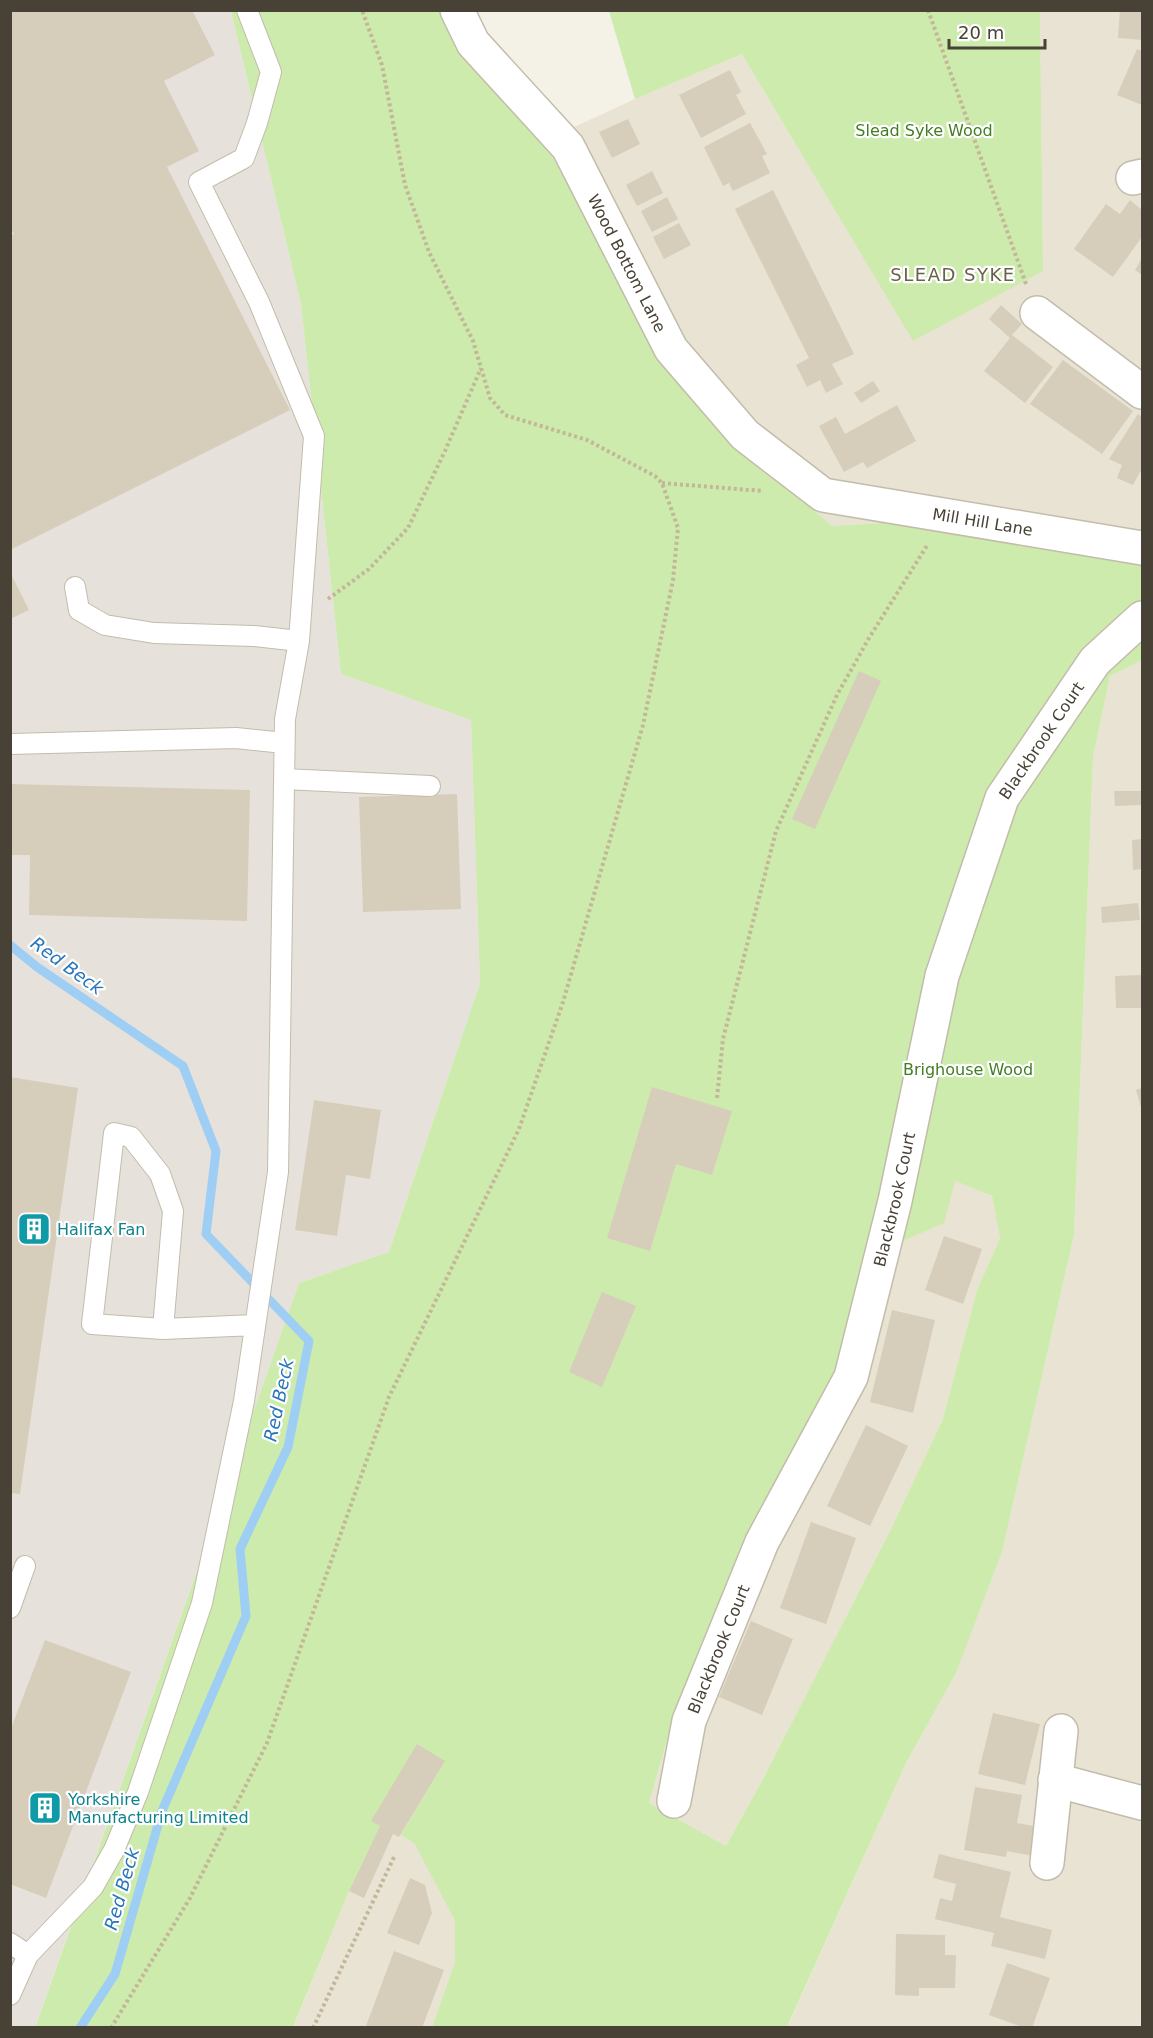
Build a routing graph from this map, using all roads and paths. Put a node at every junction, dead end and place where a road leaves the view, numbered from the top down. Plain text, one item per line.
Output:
1 (247, 10) edge
2 (362, 10) edge
3 (457, 10) edge
4 (928, 10) edge
5 (1037, 313) joint
6 (481, 368) junction
7 (1143, 392) edge
8 (662, 483) junction
9 (765, 491) dead end
10 (823, 495) joint
11 (945, 515) junction
12 (1143, 548) edge
13 (75, 587) dead end
14 (327, 600) dead end
15 (1143, 618) edge
16 (299, 640) junction
17 (284, 743) junction
18 (11, 744) edge
19 (284, 779) junction
20 (430, 786) dead end
21 (717, 1098) dead end
22 (256, 1320) junction
23 (163, 1329) junction
24 (25, 1566) dead end
25 (10, 1608) edge
26 (1060, 1731) dead end
27 (1055, 1780) junction
28 (674, 1801) dead end
29 (1143, 1803) edge
30 (395, 1855) dead end
31 (1047, 1863) dead end
32 (10, 1943) edge
33 (28, 1955) junction
34 (10, 1995) edge
35 (111, 2028) edge
36 (313, 2028) edge

1 - 16 lane
2 - 6 path
3 - 10 street, Wood Bottom Lane
4 - 5 path
5 - 7 street
6 - 8 path
6 - 14 path
8 - 9 path
8 - 35 path
10 - 11 street, Mill Hill Lane
11 - 12 street, Mill Hill Lane
11 - 21 path
13 - 16 lane
15 - 28 street, Blackbrook Court
16 - 17 lane
17 - 18 lane
17 - 19 lane
19 - 20 lane
19 - 22 lane
22 - 23 lane
22 - 33 lane
23 - 23 lane
24 - 25 lane
26 - 27 street
27 - 29 street
27 - 31 street
30 - 36 path
32 - 33 lane
33 - 34 lane

